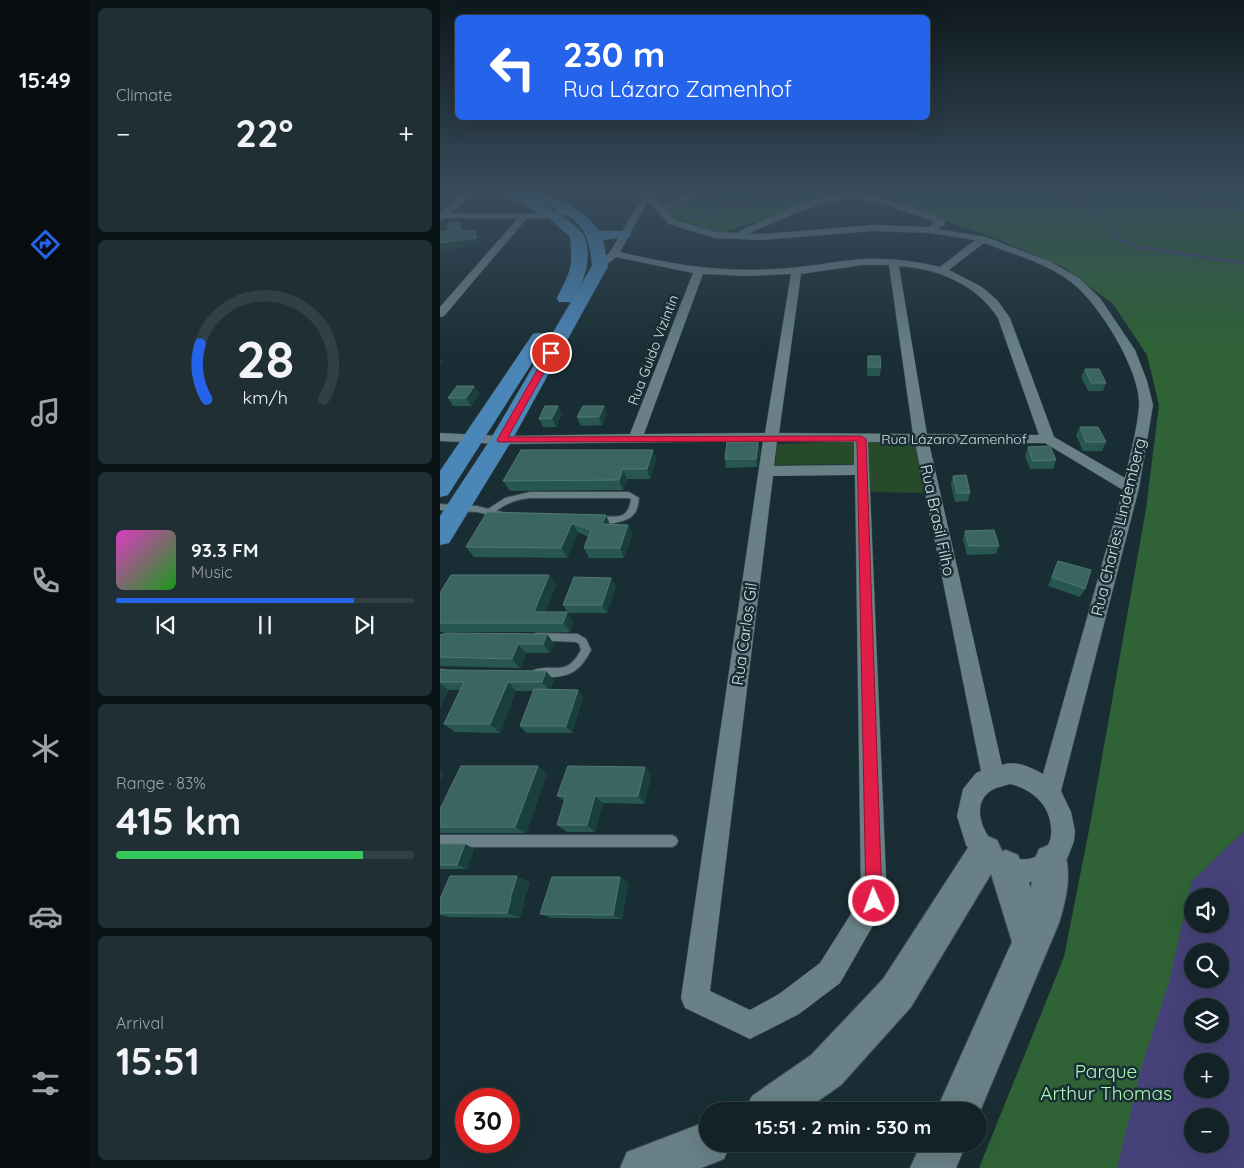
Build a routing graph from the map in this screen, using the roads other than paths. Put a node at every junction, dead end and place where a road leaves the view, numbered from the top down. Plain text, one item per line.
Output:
1 (500, 245) edge
2 (578, 245) edge
3 (599, 245) edge
4 (617, 245) edge
5 (976, 245) edge
6 (997, 245) edge
7 (607, 260) junction
8 (894, 263) junction
9 (698, 271) junction
10 (796, 271) junction
11 (941, 271) junction
12 (440, 314) edge
13 (440, 437) edge
14 (771, 438) junction
15 (475, 439) junction
16 (636, 439) junction
17 (861, 439) junction
18 (921, 439) junction
19 (1048, 439) junction
20 (501, 440) junction
21 (862, 470) junction
22 (766, 471) junction
23 (1131, 488) junction
24 (440, 490) edge
25 (449, 507) edge
26 (489, 512) junction
27 (509, 518) edge
28 (586, 520) edge
29 (440, 536) edge
30 (531, 638) edge
31 (522, 673) edge
32 (993, 775) junction
33 (1049, 793) junction
34 (440, 841) edge
35 (672, 841) dead end
36 (995, 860) junction
37 (1051, 861) junction
38 (1031, 944) junction
39 (780, 1102) edge
40 (962, 1102) edge
41 (699, 1147) edge
42 (940, 1152) edge
43 (643, 1168) edge
44 (933, 1168) edge

1 - 12 street
2 - 15 main road
3 - 7 main road
4 - 7 street
5 - 11 street
6 - 23 street, Rua Charles Lindemberg
7 - 9 street
7 - 20 main road
8 - 10 street
8 - 11 street
8 - 18 street, Rua Brasil Filho
9 - 10 street
9 - 16 street, Rua Guido Vizintin
10 - 14 street, Rua Carlos Gil
11 - 19 street
13 - 15 street, Rua Lázaro Zamenhof
14 - 16 street, Rua Lázaro Zamenhof
14 - 17 street, Rua Lázaro Zamenhof
14 - 22 street, Rua Carlos Gil
15 - 20 street, Rua Lázaro Zamenhof
15 - 24 main road
16 - 20 street, Rua Lázaro Zamenhof
17 - 18 street, Rua Lázaro Zamenhof
17 - 21 street
18 - 19 street, Rua Lázaro Zamenhof
18 - 32 street, Rua Brasil Filho
19 - 23 street
20 - 25 main road
21 - 22 street
21 - 22 street, Rua Carlos Gil
23 - 33 street, Rua Charles Lindemberg
25 - 26 lane
25 - 29 main road
26 - 27 lane
26 - 28 lane
30 - 31 lane
32 - 33 street
32 - 36 street
33 - 37 street
34 - 35 lane
36 - 37 street
36 - 38 street
36 - 39 street
37 - 38 street
38 - 40 street
41 - 43 street
42 - 44 street

